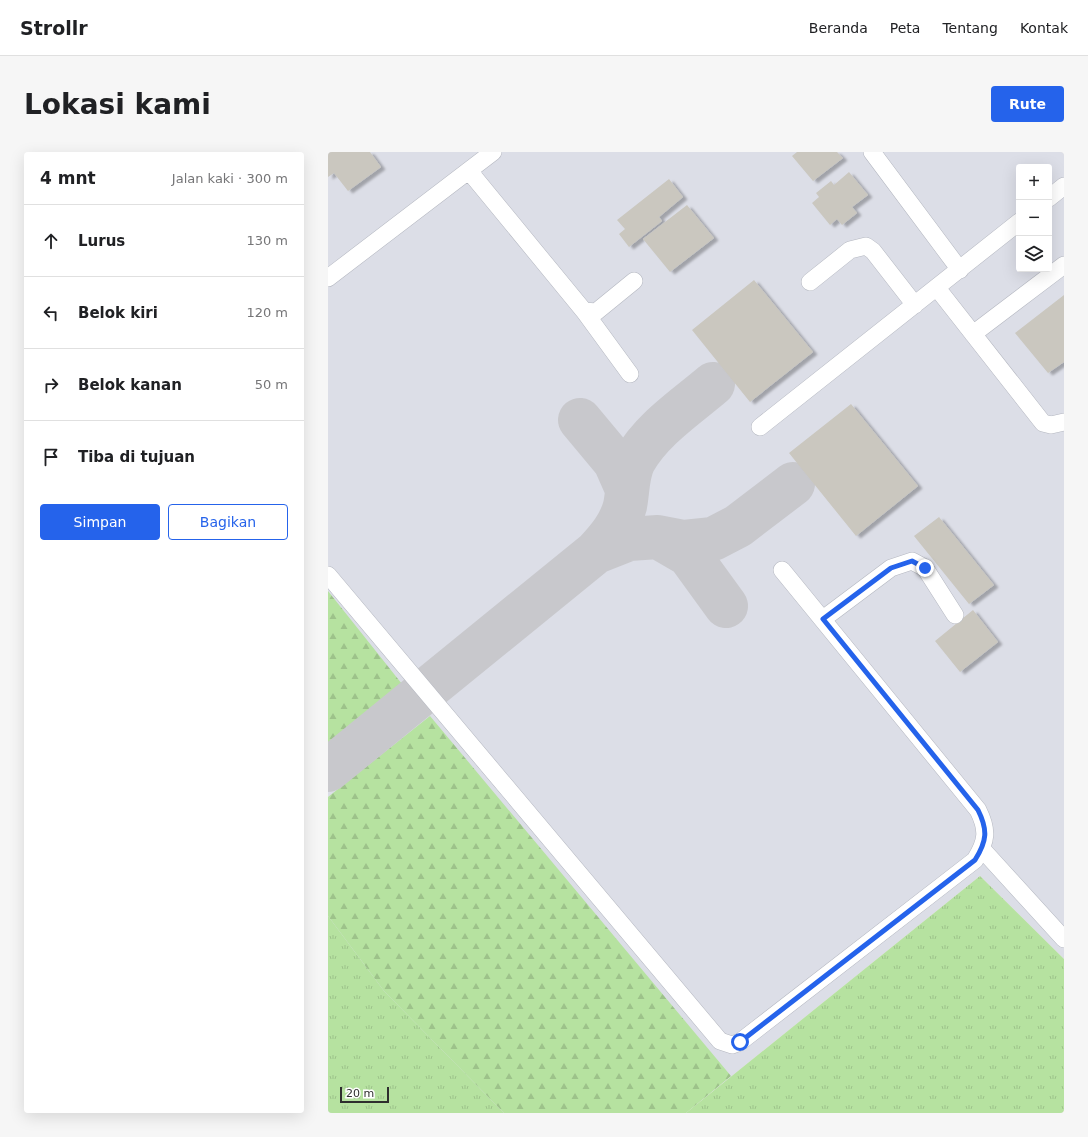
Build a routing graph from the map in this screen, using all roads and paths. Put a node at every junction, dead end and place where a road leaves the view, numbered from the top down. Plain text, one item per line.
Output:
1 (493, 152) edge
2 (872, 152) edge
3 (469, 172) junction
4 (1064, 186) edge
5 (1052, 196) edge
6 (1016, 224) edge
7 (1064, 265) edge
8 (960, 270) junction
9 (328, 278) edge
10 (634, 281) dead end
11 (810, 282) dead end
12 (937, 288) junction
13 (915, 305) junction
14 (584, 311) junction
15 (973, 334) junction
16 (630, 374) dead end
17 (1064, 422) edge
18 (760, 427) dead end
19 (782, 570) dead end
20 (328, 575) edge
21 (955, 615) dead end
22 (823, 619) junction
23 (982, 849) junction
24 (1064, 939) edge

1 - 3 lane
2 - 8 lane
3 - 9 lane
3 - 14 lane
4 - 5 lane
6 - 8 lane
7 - 15 lane
8 - 12 lane
10 - 14 lane
11 - 13 lane
12 - 13 lane
12 - 15 lane
13 - 18 lane
14 - 16 lane
15 - 17 lane
19 - 22 lane
20 - 23 lane
21 - 22 lane
22 - 23 lane
23 - 24 lane

